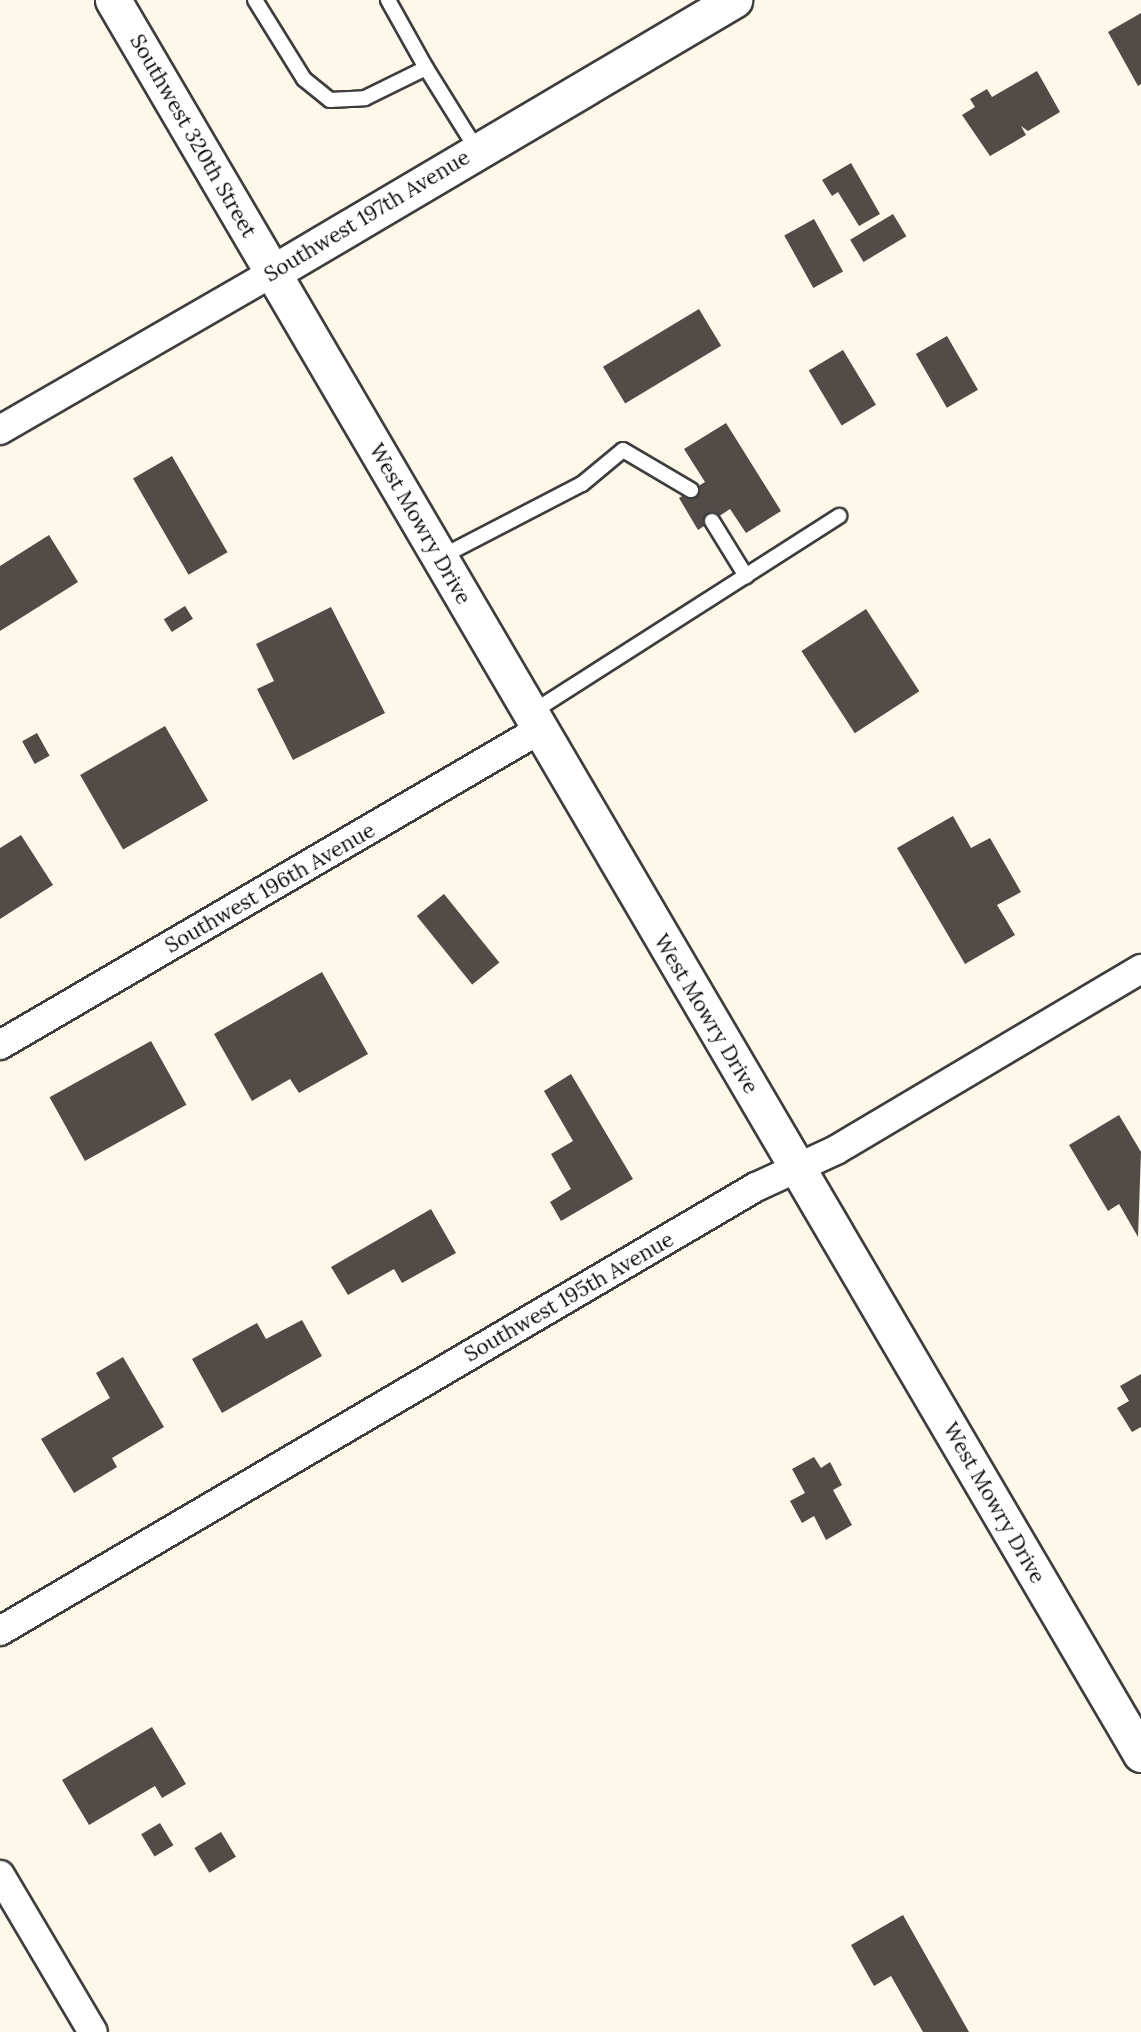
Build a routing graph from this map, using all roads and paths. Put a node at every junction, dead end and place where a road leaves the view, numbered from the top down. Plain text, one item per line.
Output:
1 (113, 0) edge
2 (256, 0) edge
3 (388, 0) edge
4 (734, 0) edge
5 (426, 68) junction
6 (477, 150) junction
7 (272, 272) junction
8 (0, 430) edge
9 (691, 491) dead end
10 (839, 516) dead end
11 (712, 521) dead end
12 (441, 557) junction
13 (746, 576) junction
14 (534, 722) junction
15 (1141, 969) edge
16 (0, 1045) edge
17 (797, 1167) junction
18 (0, 1632) edge
19 (1141, 1755) edge
20 (0, 1875) edge
21 (93, 2032) edge

1 - 7 street, Southwest 320th Street
2 - 5 lane
3 - 5 lane
4 - 6 street, Southwest 197th Avenue
5 - 6 lane
6 - 7 street, Southwest 197th Avenue
7 - 8 street, Southwest 197th Avenue
7 - 12 street, West Mowry Drive
9 - 12 lane
10 - 13 lane
11 - 13 lane
12 - 14 street, West Mowry Drive
13 - 14 lane
14 - 16 street, Southwest 196th Avenue
14 - 17 street, West Mowry Drive
15 - 17 street, Southwest 195th Avenue
17 - 18 street, Southwest 195th Avenue
17 - 19 street, West Mowry Drive
20 - 21 street

